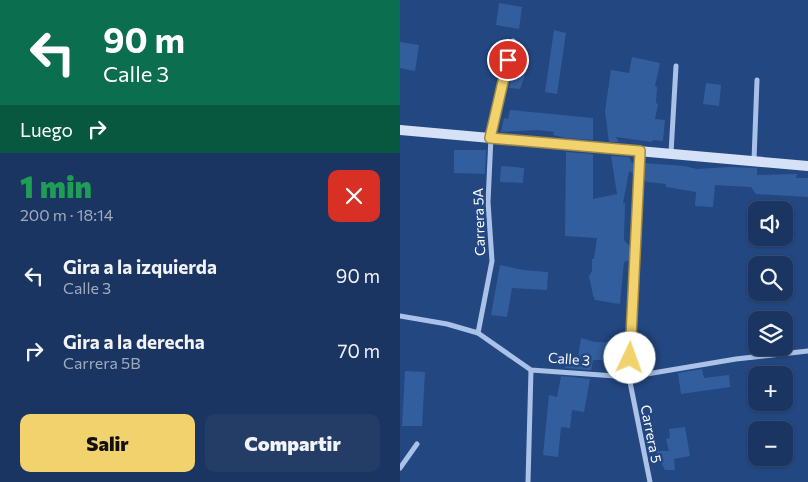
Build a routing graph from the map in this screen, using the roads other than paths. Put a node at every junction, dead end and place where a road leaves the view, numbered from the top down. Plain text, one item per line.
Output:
1 (513, 41) dead end
2 (676, 66) dead end
3 (757, 80) dead end
4 (400, 130) edge
5 (490, 138) junction
6 (640, 151) junction
7 (671, 153) junction
8 (754, 160) junction
9 (808, 166) edge
10 (400, 316) edge
11 (478, 333) junction
12 (808, 351) edge
13 (531, 370) junction
14 (628, 377) junction
15 (417, 444) dead end
16 (400, 468) edge
17 (528, 482) edge
18 (650, 482) edge

1 - 5 street, Carrera 5A
2 - 7 street
3 - 8 street
4 - 5 street
5 - 6 street
5 - 11 street, Carrera 5A
6 - 7 street
6 - 14 street, Carrera 5
7 - 8 street
8 - 9 street
10 - 11 street, Calle 3
11 - 13 street, Calle 3
12 - 14 street, Calle 3
13 - 14 street, Calle 3
13 - 17 street
14 - 18 street, Carrera 5
15 - 16 street

